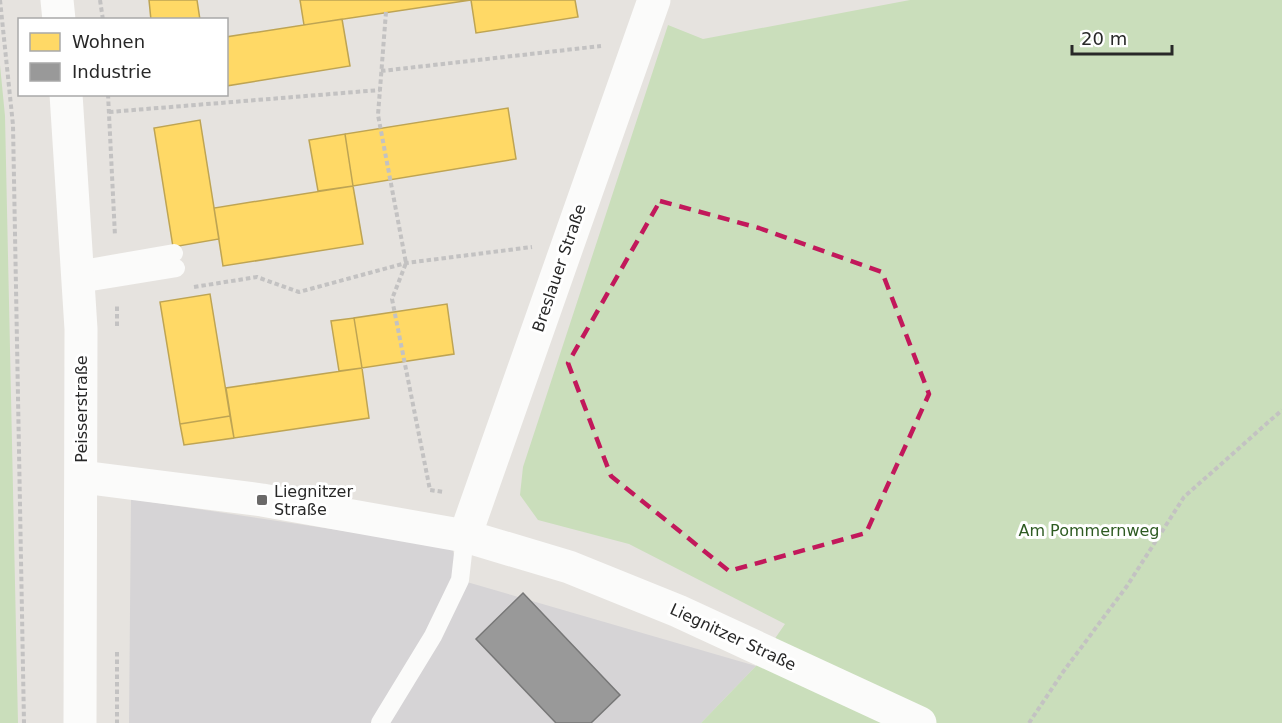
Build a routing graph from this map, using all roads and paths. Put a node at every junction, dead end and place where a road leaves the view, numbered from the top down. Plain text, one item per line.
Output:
1 (0, 0) edge
2 (57, 0) edge
3 (100, 0) edge
4 (654, 0) edge
5 (386, 12) dead end
6 (59, 18) edge
7 (103, 18) edge
8 (639, 42) junction
9 (381, 71) junction
10 (380, 90) junction
11 (66, 96) edge
12 (109, 112) dead end
13 (568, 242) junction
14 (175, 261) dead end
15 (406, 263) junction
16 (78, 277) junction
17 (187, 288) dead end
18 (1282, 410) edge
19 (82, 477) junction
20 (444, 492) dead end
21 (465, 536) junction
22 (24, 723) edge
23 (80, 723) edge
24 (380, 723) edge
25 (920, 723) edge
26 (1029, 723) edge

1 - 22 path
2 - 6 street
3 - 7 path
4 - 8 street, Breslauer Straße
5 - 9 path
8 - 9 path
8 - 13 street, Breslauer Straße
9 - 10 path
10 - 12 path
10 - 15 path
11 - 16 street, Peisserstraße
13 - 15 path
13 - 21 street, Breslauer Straße
14 - 16 lane
15 - 17 path
15 - 20 path
16 - 19 street, Peisserstraße
18 - 26 path
19 - 21 street, Liegnitzer Straße
19 - 23 street, Peisserstraße
21 - 24 lane
21 - 25 street, Liegnitzer Straße

